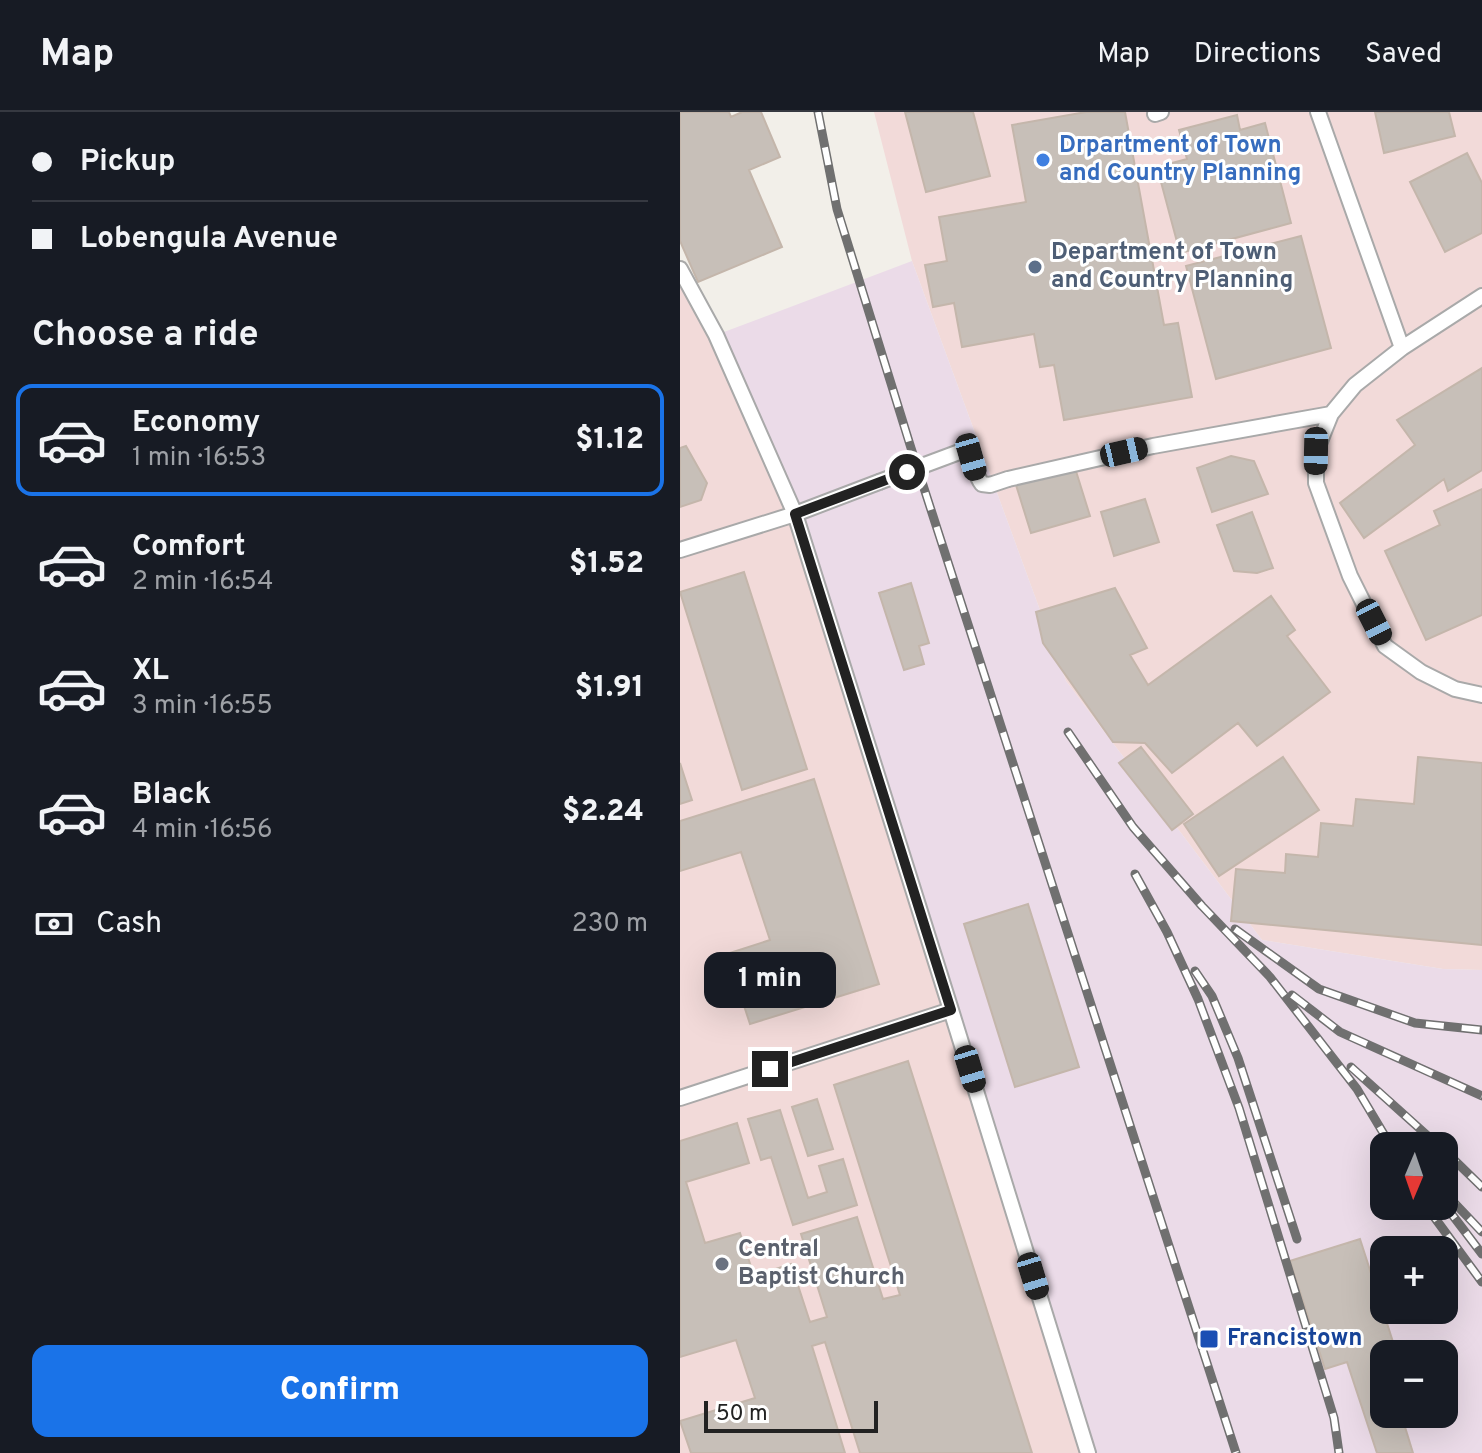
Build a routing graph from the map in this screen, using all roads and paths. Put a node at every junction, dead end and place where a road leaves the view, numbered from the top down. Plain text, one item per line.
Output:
1 (1318, 112) edge
2 (680, 269) edge
3 (1482, 296) edge
4 (1402, 348) junction
5 (1331, 414) junction
6 (795, 514) junction
7 (680, 550) edge
8 (1482, 695) edge
9 (951, 1010) junction
10 (680, 1098) edge
11 (1088, 1453) edge

1 - 4 lane
2 - 6 lane
3 - 4 lane
4 - 5 lane
5 - 6 lane, bridge
5 - 8 lane
6 - 7 lane
6 - 9 lane
9 - 10 lane
9 - 11 lane

